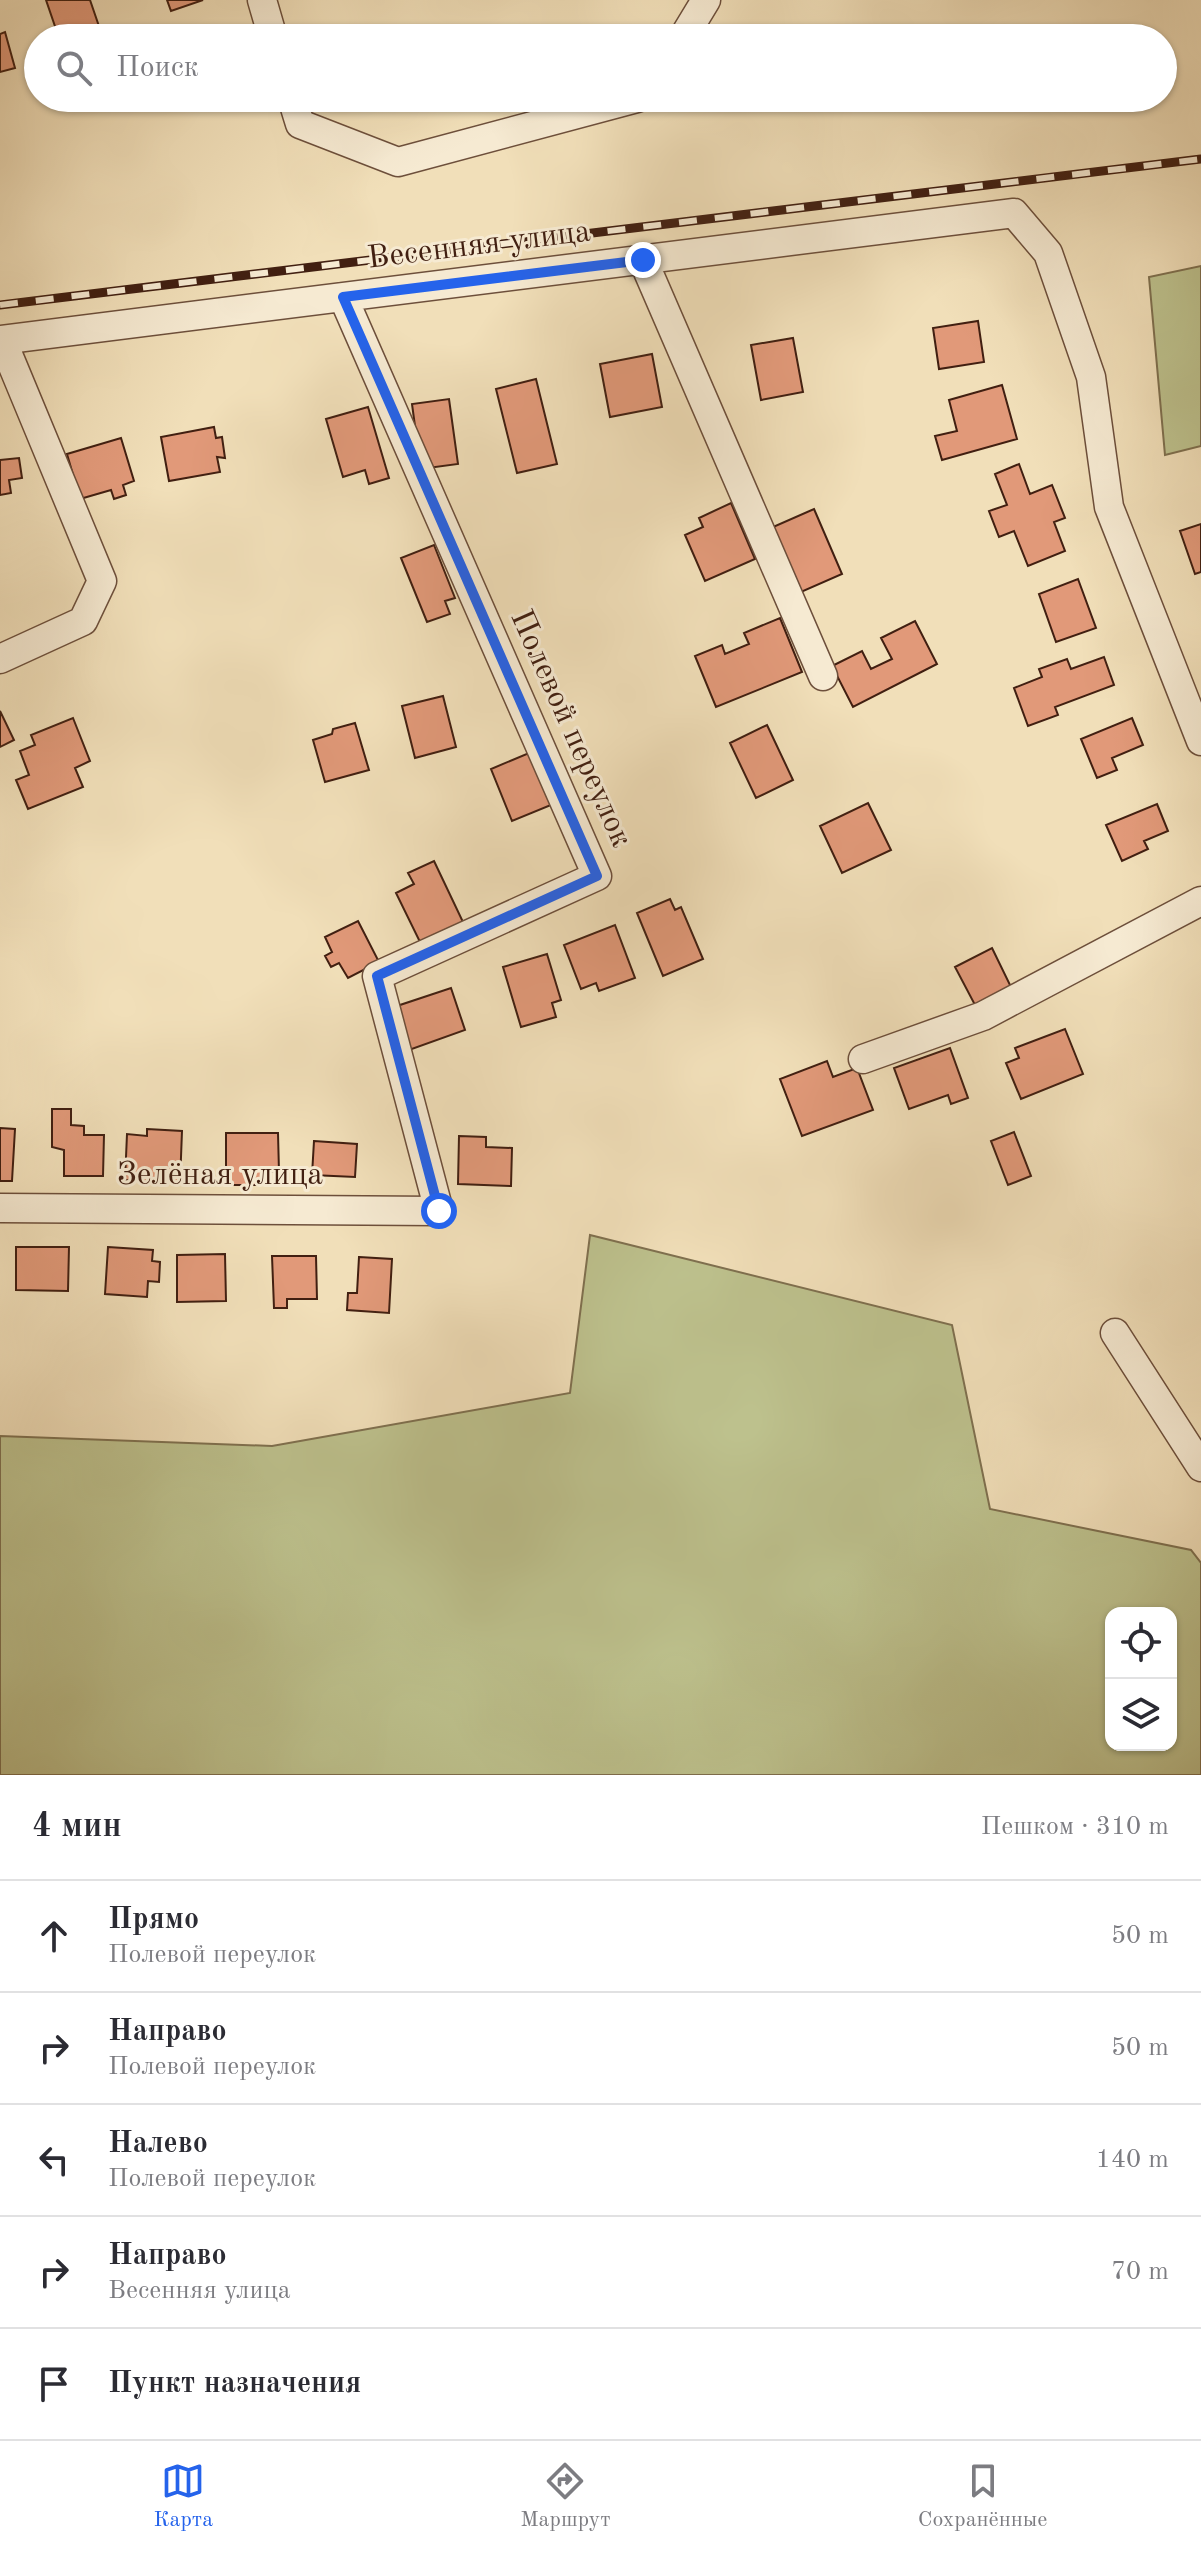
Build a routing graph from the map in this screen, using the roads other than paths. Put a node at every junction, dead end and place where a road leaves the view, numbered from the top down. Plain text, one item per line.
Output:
1 (262, 0) edge
2 (706, 0) edge
3 (269, 24) edge
4 (691, 24) edge
5 (296, 112) edge
6 (585, 112) edge
7 (643, 260) junction
8 (343, 297) junction
9 (1, 340) edge
10 (0, 659) edge
11 (823, 676) dead end
12 (1201, 741) edge
13 (1201, 901) edge
14 (863, 1059) dead end
15 (0, 1208) edge
16 (439, 1211) joint
17 (1115, 1333) dead end
18 (1201, 1467) edge

1 - 3 street
2 - 4 street
5 - 6 street
7 - 8 street, Весенняя улица
7 - 11 street
7 - 12 street, Весенняя улица
8 - 9 street, Весенняя улица
8 - 16 street, Полевой переулок
9 - 10 street
13 - 14 street
15 - 16 street, Зелёная улица
17 - 18 street

